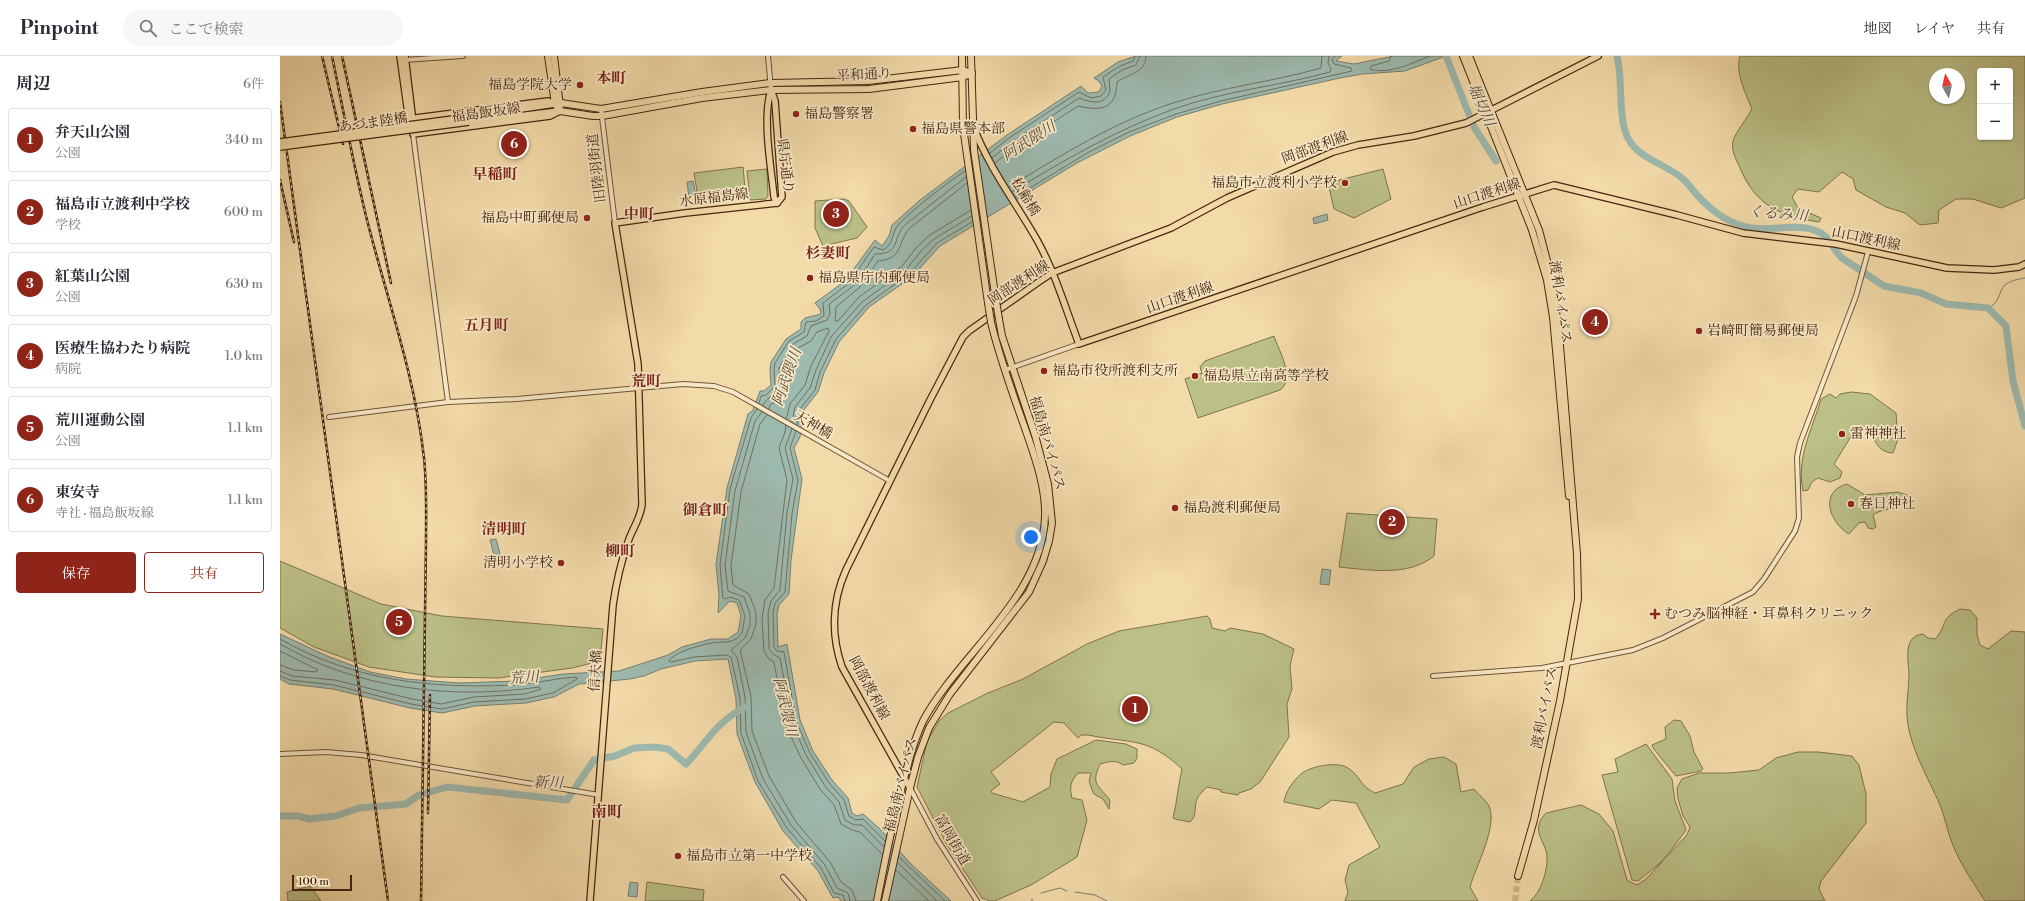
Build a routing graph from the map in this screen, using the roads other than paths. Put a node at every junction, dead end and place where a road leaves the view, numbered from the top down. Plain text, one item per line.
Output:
1 (463, 56) edge
2 (548, 56) edge
3 (554, 56) edge
4 (768, 56) edge
5 (962, 56) edge
6 (971, 56) edge
7 (1464, 56) edge
8 (1469, 56) edge
9 (1598, 56) edge
10 (403, 58) edge
11 (1470, 66) junction
12 (963, 70) junction
13 (972, 73) junction
14 (963, 77) junction
15 (770, 83) junction
16 (771, 90) junction
17 (558, 104) junction
18 (560, 111) junction
19 (601, 112) junction
20 (1488, 112) junction
21 (411, 119) junction
22 (469, 119) junction
23 (973, 125) junction
24 (413, 134) junction
25 (280, 142) edge
26 (280, 147) edge
27 (1521, 195) junction
28 (777, 203) junction
29 (615, 224) junction
30 (1868, 252) junction
31 (2025, 264) edge
32 (1052, 273) junction
33 (1079, 344) junction
34 (1012, 368) junction
35 (1005, 370) junction
36 (639, 387) junction
37 (448, 402) junction
38 (329, 417) dead end
39 (890, 481) junction
40 (1566, 664) junction
41 (1433, 676) dead end
42 (280, 754) edge
43 (904, 778) junction
44 (910, 788) junction
45 (599, 795) junction
46 (1518, 876) tunnel mouth
47 (784, 877) dead end
48 (590, 901) edge
49 (804, 901) edge
50 (877, 901) edge
51 (885, 901) edge
52 (977, 901) edge

1 - 10 street
2 - 17 highway
3 - 17 highway
4 - 15 street, 県庁通り
5 - 12 highway, 福島南バイパス
6 - 13 highway, 福島南バイパス
7 - 11 highway, 渡利バイパス
8 - 11 highway, 渡利バイパス
9 - 20 main road, 岡部渡利線
10 - 21 main road
11 - 20 highway, 渡利バイパス
12 - 13 highway, 平和通り
12 - 14 highway, 福島南バイパス
12 - 15 highway, 平和通り
13 - 14 highway, 平和通り
13 - 23 highway, 福島南バイパス
14 - 16 highway, 平和通り
14 - 35 highway, 福島南バイパス, bridge
15 - 16 street, 県庁通り
15 - 19 highway, 平和通り
16 - 19 highway, 平和通り
16 - 28 main road, 県庁通り
16 - 28 main road, 県庁通り
17 - 18 highway
17 - 19 highway, 平和通り
17 - 21 main road, 福島飯坂線
17 - 22 main road
18 - 19 highway, 平和通り
18 - 22 main road
18 - 24 main road, 福島飯坂線
19 - 29 street, 旧陸羽街道
20 - 27 highway, 渡利バイパス
20 - 32 main road, 岡部渡利線
21 - 24 main road
22 - 25 main road, あづま陸橋, bridge
22 - 26 main road, あづま陸橋, bridge
23 - 32 main road, 松齢橋
23 - 34 highway, 福島南バイパス, bridge
24 - 37 street
27 - 30 main road, 山口渡利線
27 - 33 main road, 山口渡利線
27 - 40 highway, 渡利バイパス
28 - 29 main road, 水原福島線
29 - 36 main road, 信夫橋
30 - 31 main road, 山口渡利線
30 - 40 street
32 - 33 main road
32 - 39 main road, 岡部渡利線
33 - 34 street
34 - 35 street
34 - 44 highway, 福島南バイパス
35 - 43 highway, 福島南バイパス
36 - 37 street, 天神橋
36 - 39 street, 天神橋
36 - 45 main road, 信夫橋
37 - 38 street, 天神橋
39 - 43 main road, 岡部渡利線
40 - 41 street
40 - 46 highway, 渡利バイパス
42 - 45 street
43 - 44 main road, 岡部渡利線
43 - 50 highway, 福島南バイパス
44 - 51 highway, 福島南バイパス
44 - 52 street, 富岡街道
45 - 48 main road, 信夫橋
47 - 49 street

